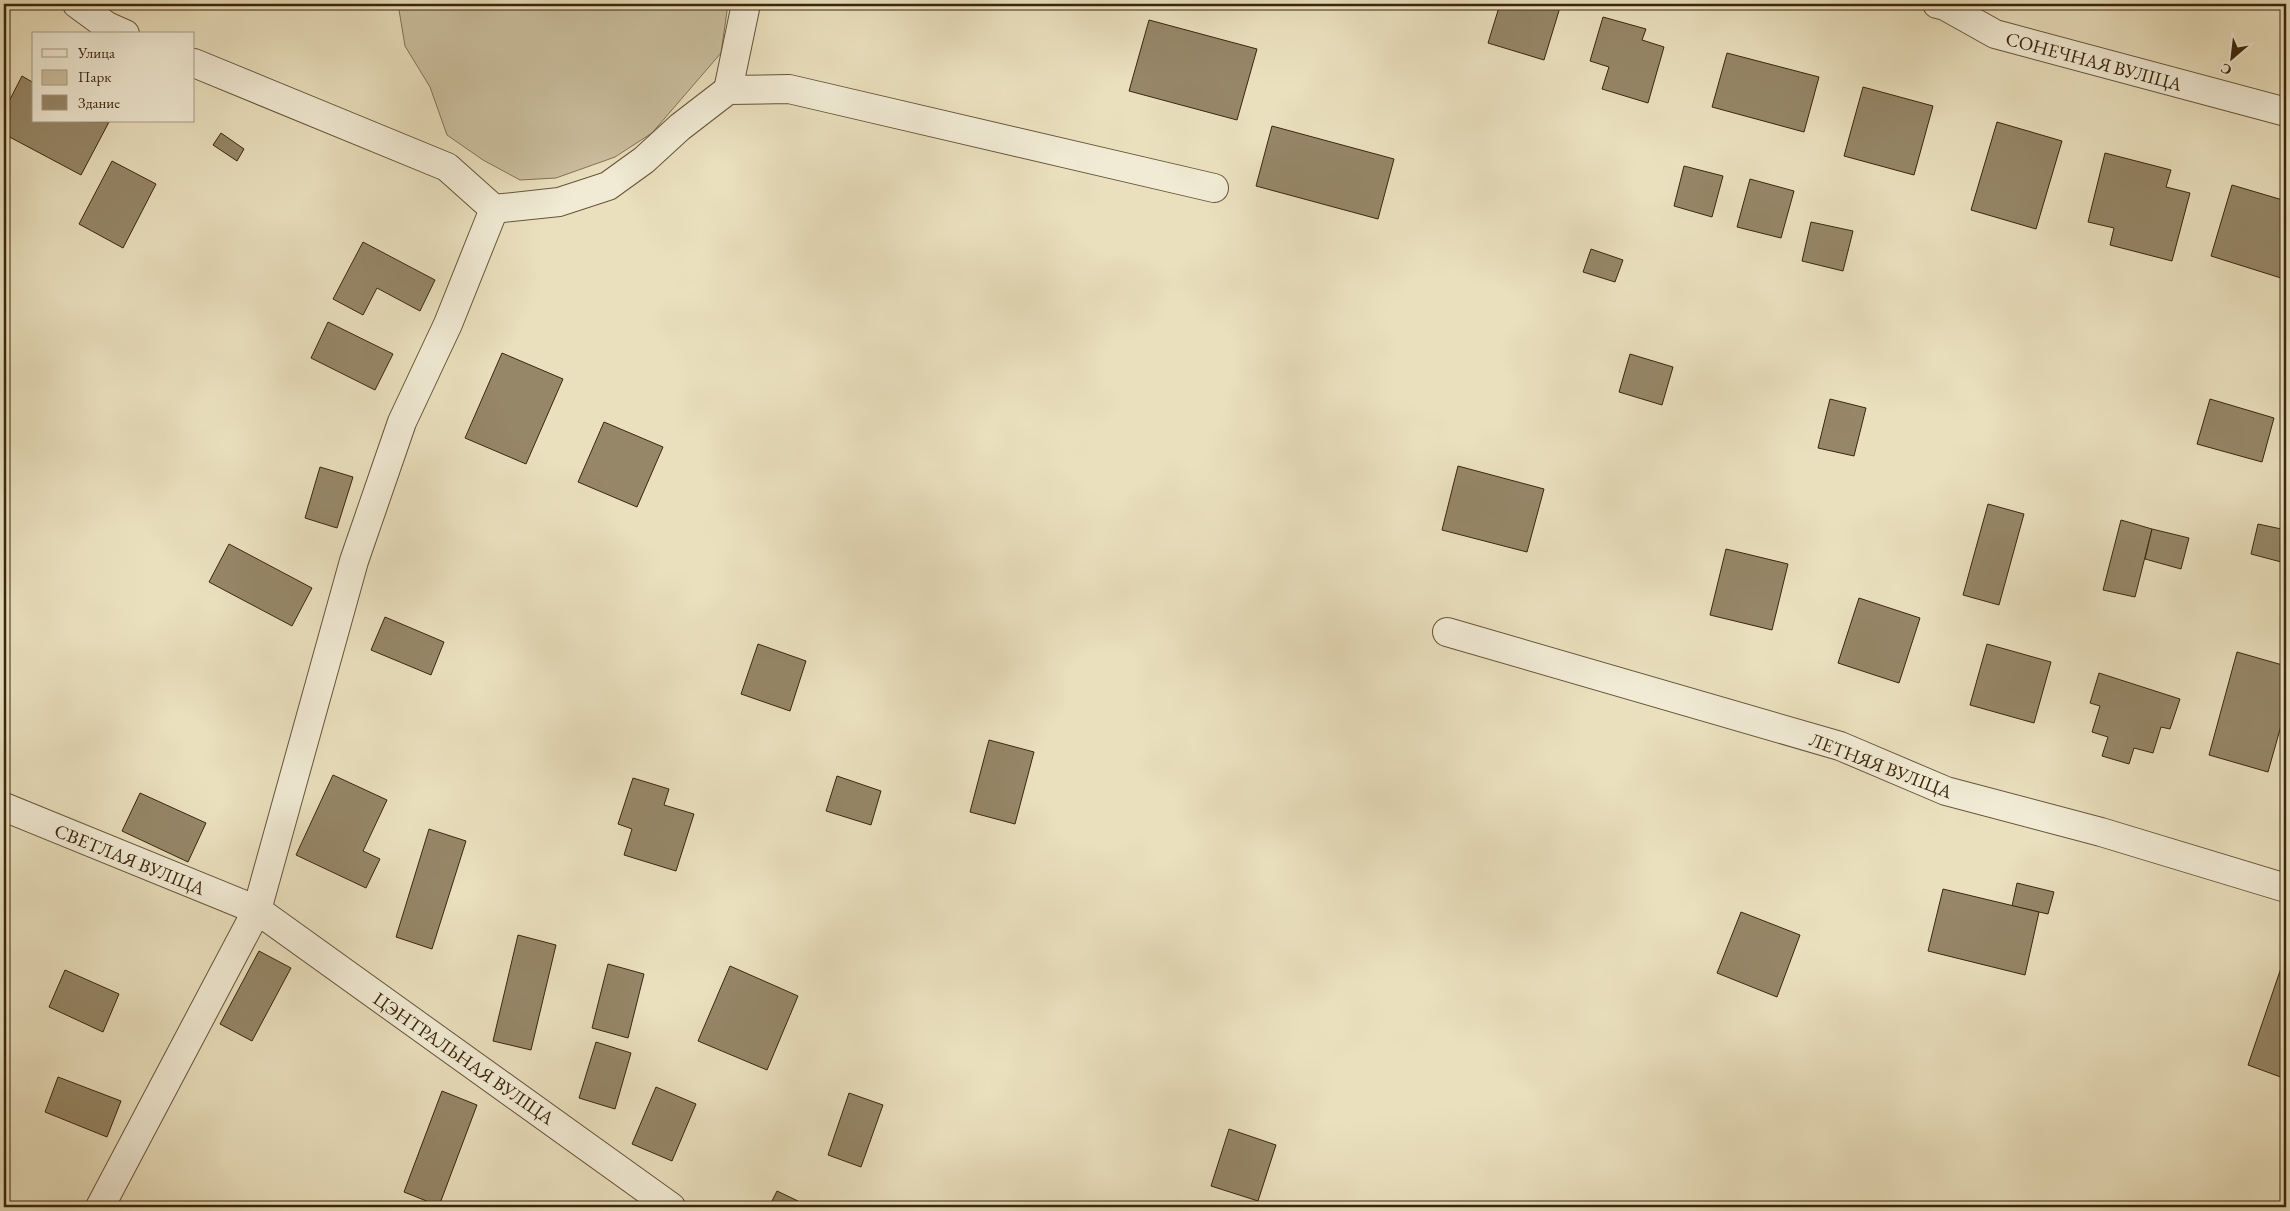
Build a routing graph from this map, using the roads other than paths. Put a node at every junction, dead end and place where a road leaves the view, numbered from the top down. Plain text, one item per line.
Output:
1 (76, 4) edge
2 (746, 4) edge
3 (1937, 4) edge
4 (120, 32) edge
5 (195, 63) edge
6 (728, 90) junction
7 (2286, 112) edge
8 (1214, 188) dead end
9 (494, 209) junction
10 (1447, 632) dead end
11 (4, 807) edge
12 (2286, 888) edge
13 (257, 910) junction
14 (100, 1207) edge
15 (671, 1207) edge

1 - 4 street
2 - 6 street
3 - 7 street, СОНЕЧНАЯ ВУЛІЦА
5 - 9 street
6 - 8 street
6 - 9 street
9 - 13 street
10 - 12 street, ЛЕТНЯЯ ВУЛІЦА
11 - 13 street, СВЕТЛАЯ ВУЛІЦА
13 - 14 street
13 - 15 street, ЦЭНТРАЛЬНАЯ ВУЛІЦА

